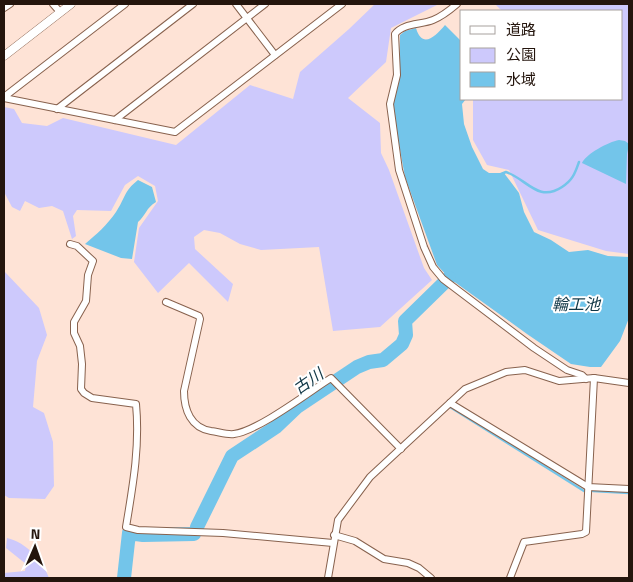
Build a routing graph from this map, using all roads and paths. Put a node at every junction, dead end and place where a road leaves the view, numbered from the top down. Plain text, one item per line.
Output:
1 (10, 4) edge
2 (53, 4) edge
3 (71, 4) edge
4 (125, 4) edge
5 (194, 4) edge
6 (236, 4) edge
7 (265, 4) edge
8 (342, 4) edge
9 (458, 4) edge
10 (4, 8) edge
11 (60, 12) junction
12 (247, 18) junction
13 (275, 55) junction
14 (4, 56) edge
15 (4, 97) edge
16 (57, 110) junction
17 (115, 120) junction
18 (70, 244) dead end
19 (166, 302) dead end
20 (594, 378) junction
21 (586, 379) junction
22 (629, 383) edge
23 (450, 403) junction
24 (401, 449) junction
25 (588, 487) junction
26 (629, 489) edge
27 (334, 535) junction
28 (333, 543) junction
29 (328, 578) edge
30 (431, 578) edge
31 (510, 578) edge

1 - 10 street
2 - 11 street
3 - 11 street
4 - 15 street
5 - 16 street
6 - 12 street
7 - 12 street
8 - 13 street
9 - 21 street
11 - 14 street
12 - 13 street
12 - 17 street
13 - 17 street
15 - 16 street
16 - 17 street
18 - 28 street
19 - 24 street
20 - 21 street
20 - 22 street
20 - 25 street
21 - 23 street
23 - 24 street
23 - 25 street
24 - 27 street
25 - 26 street
25 - 31 street
27 - 28 street
27 - 30 street
28 - 29 street

